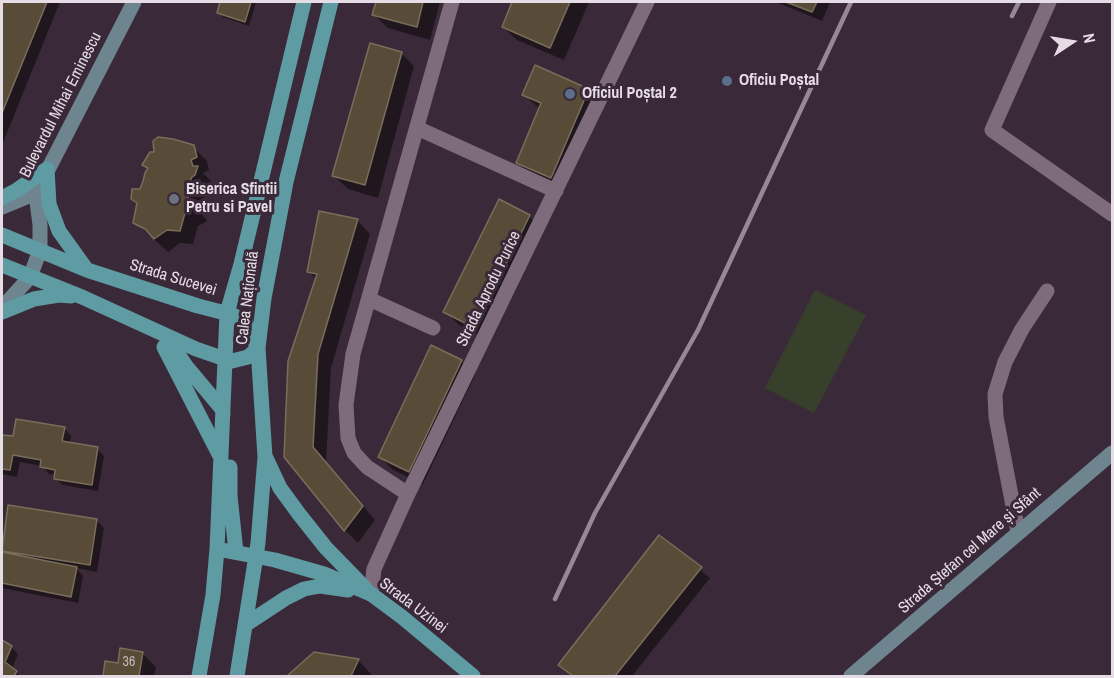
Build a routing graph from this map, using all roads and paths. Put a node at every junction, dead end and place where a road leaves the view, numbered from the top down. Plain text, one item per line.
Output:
1 (134, 2) edge
2 (304, 2) edge
3 (331, 2) edge
4 (452, 2) edge
5 (647, 2) edge
6 (1049, 2) edge
7 (417, 128) junction
8 (47, 169) junction
9 (556, 191) junction
10 (36, 193) junction
11 (2, 198) edge
12 (2, 207) edge
13 (1113, 214) edge
14 (2, 235) edge
15 (40, 250) junction
16 (2, 265) edge
17 (87, 270) junction
18 (30, 277) junction
19 (1047, 291) dead end
20 (82, 297) junction
21 (369, 299) junction
22 (2, 310) edge
23 (227, 313) junction
24 (433, 328) dead end
25 (161, 333) junction
26 (258, 348) junction
27 (225, 359) junction
28 (222, 409) junction
29 (1113, 453) edge
30 (220, 456) junction
31 (265, 457) junction
32 (408, 494) junction
33 (1018, 532) junction
34 (217, 549) junction
35 (236, 552) junction
36 (256, 556) junction
37 (371, 594) junction
38 (245, 625) junction
39 (199, 676) edge
40 (237, 676) edge
41 (473, 676) edge
42 (851, 676) edge

1 - 8 main road, Bulevardul Mihai Eminescu
2 - 23 main road, Calea Națională
3 - 26 main road, Calea Națională
4 - 7 street
5 - 9 street, Strada Aprodu Purice
6 - 13 street
7 - 9 street
7 - 21 street
8 - 10 main road, Bulevardul Mihai Eminescu
8 - 11 main road
8 - 17 main road
9 - 32 street, Strada Aprodu Purice
10 - 12 main road, Bulevardul Mihai Eminescu
10 - 15 main road, Bulevardul Mihai Eminescu
14 - 15 main road, Strada Sucevei
15 - 17 main road, Strada Sucevei
15 - 18 main road, Bulevardul Mihai Eminescu
16 - 18 main road
17 - 23 main road, Strada Sucevei
18 - 20 main road
18 - 22 main road, Bulevardul Mihai Eminescu
19 - 33 street
20 - 22 main road
20 - 25 main road
21 - 24 street
21 - 32 street
23 - 26 main road, Strada Sucevei
23 - 27 main road, Calea Națională
25 - 27 main road
25 - 28 main road
25 - 30 main road
26 - 27 main road
26 - 31 main road, Calea Națională
27 - 28 main road, Calea Națională
28 - 30 main road, Calea Națională
28 - 35 main road, Calea Națională
29 - 33 main road, Strada Ștefan cel Mare și Sfânt
30 - 34 main road, Calea Națională
31 - 36 main road, Calea Națională
31 - 37 main road
32 - 37 street, Strada Aprodu Purice
33 - 42 main road, Strada Ștefan cel Mare și Sfânt
34 - 35 main road, Strada Uzinei
34 - 39 main road, Calea Națională
35 - 36 main road, Strada Uzinei
36 - 37 main road, Strada Uzinei
36 - 38 main road, Calea Națională
37 - 38 main road
37 - 41 main road, Strada Uzinei
38 - 40 main road, Calea Națională

